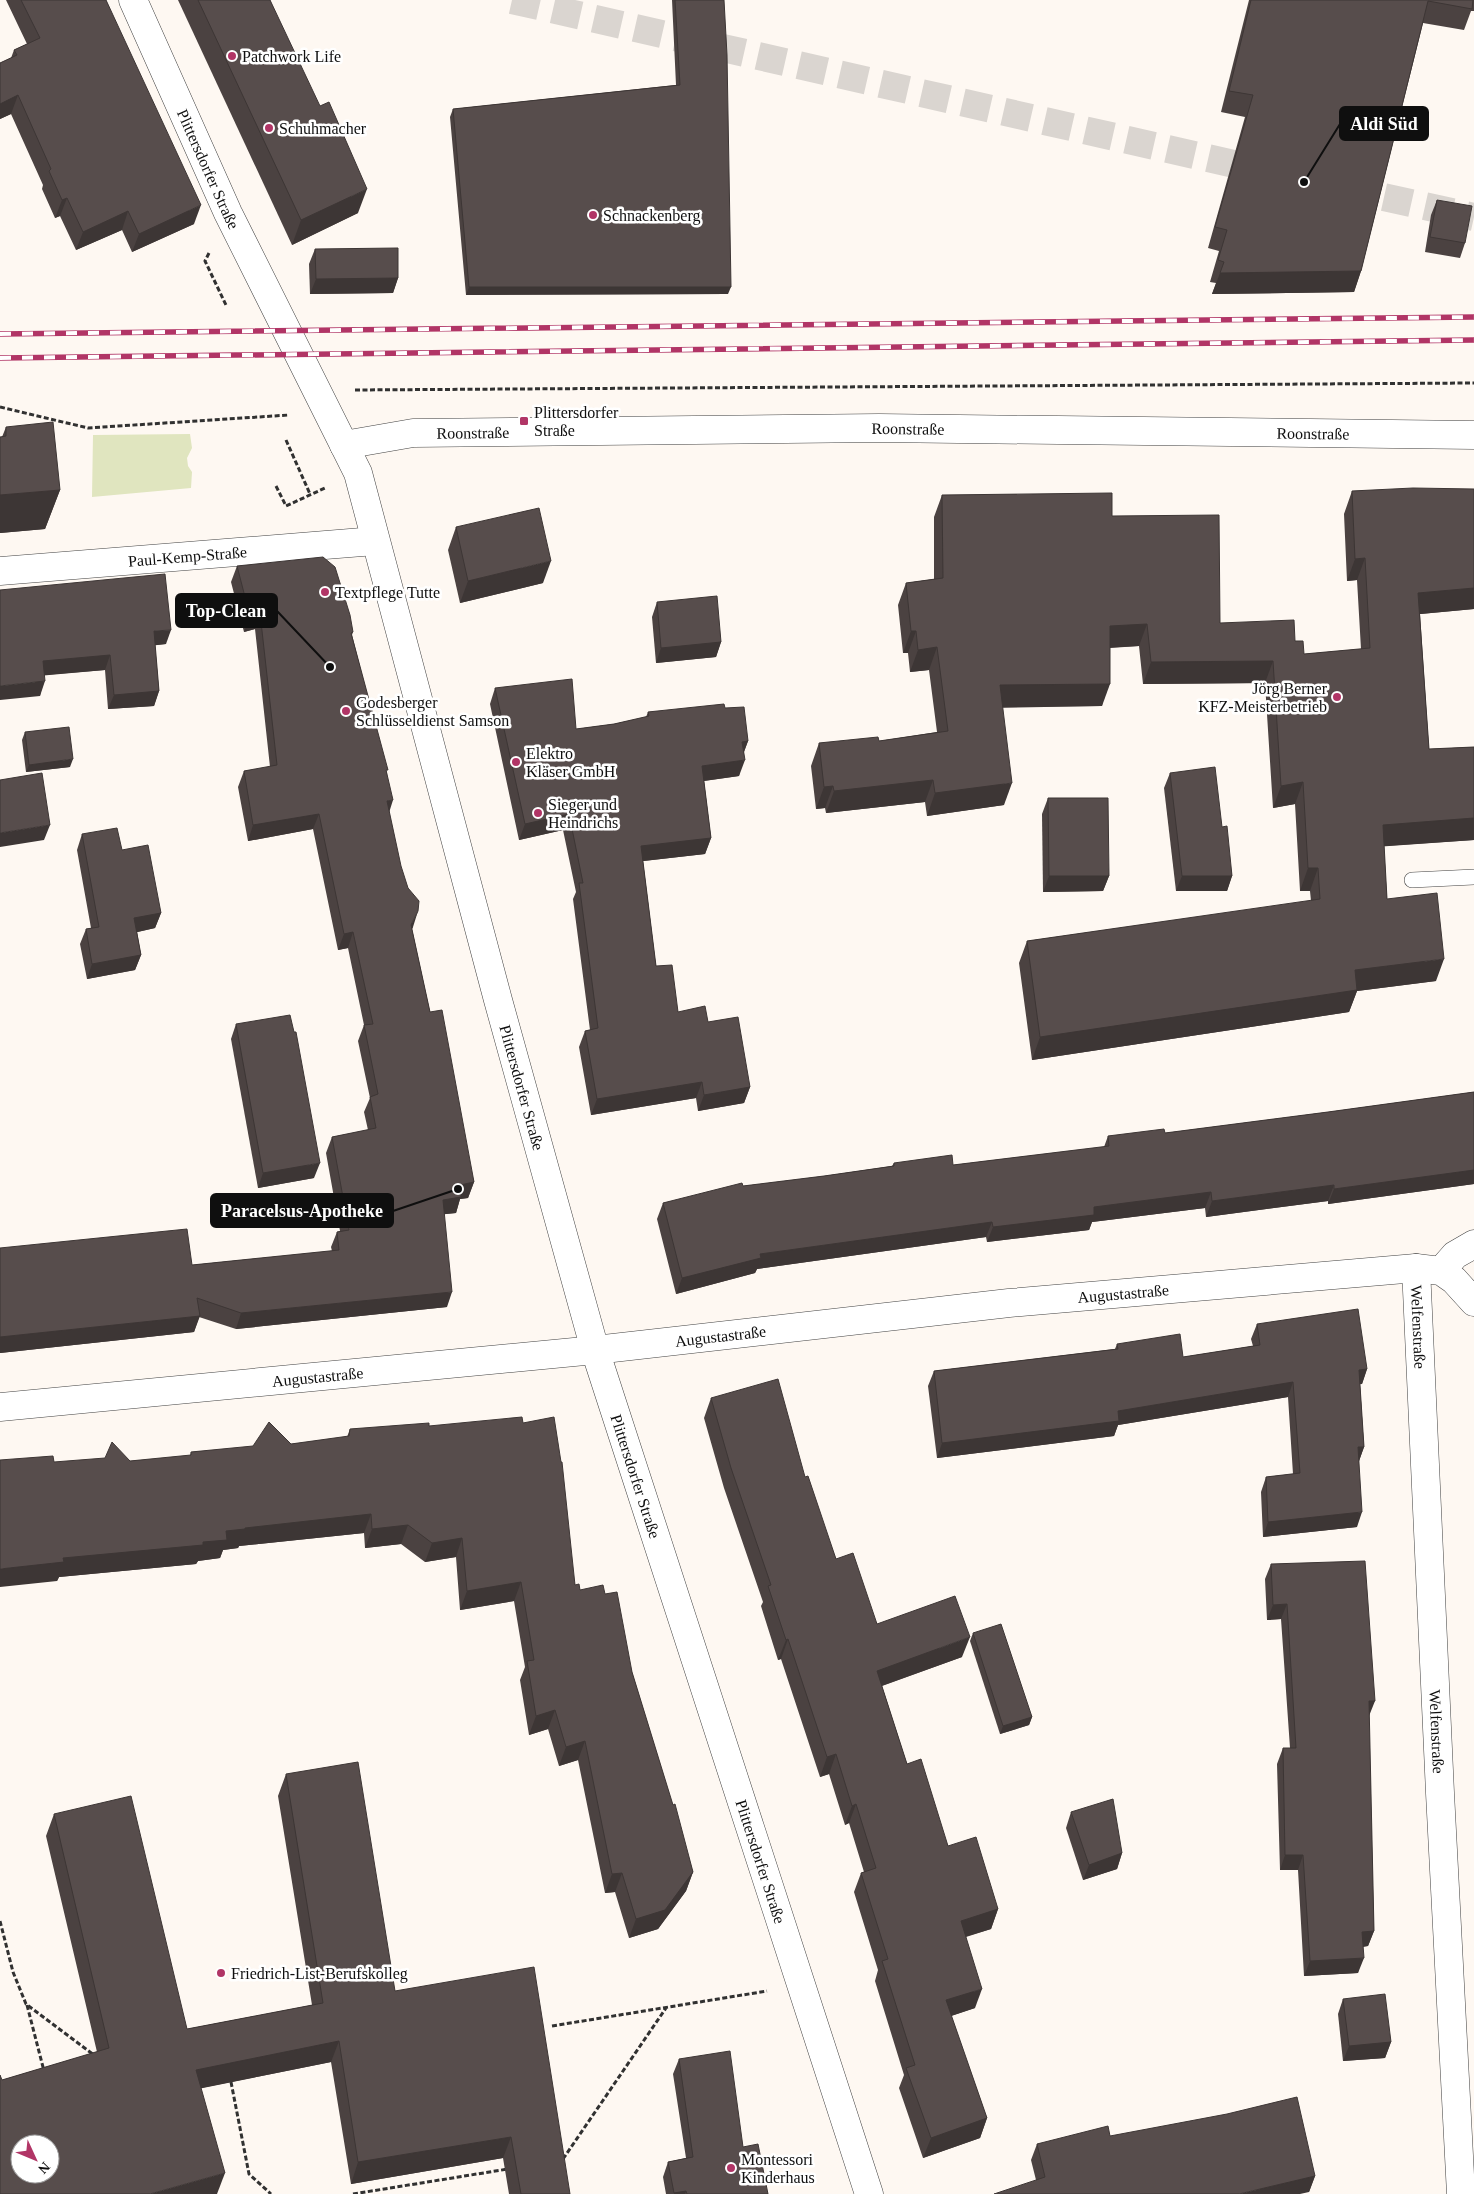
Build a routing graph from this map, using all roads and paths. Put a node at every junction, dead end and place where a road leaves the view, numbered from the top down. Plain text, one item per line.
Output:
1 (132, 0) edge
2 (205, 261) dead end
3 (226, 305) dead end
4 (1474, 383) edge
5 (316, 390) junction
6 (0, 407) edge
7 (1474, 435) edge
8 (286, 440) dead end
9 (344, 445) junction
10 (276, 486) dead end
11 (375, 541) junction
12 (0, 571) edge
13 (1474, 877) edge
14 (1412, 880) dead end
15 (1474, 1244) edge
16 (1429, 1269) junction
17 (1474, 1302) edge
18 (595, 1350) junction
19 (0, 1407) edge
20 (0, 1921) edge
21 (803, 1985) junction
22 (26, 2004) junction
23 (666, 2008) junction
24 (552, 2026) dead end
25 (95, 2056) edge
26 (46, 2076) edge
27 (230, 2082) edge
28 (562, 2161) edge
29 (515, 2168) edge
30 (271, 2194) edge
31 (354, 2194) edge
32 (869, 2194) edge
33 (1461, 2194) edge

1 - 5 street, Plittersdorfer Straße
2 - 3 path
4 - 5 path
5 - 6 path
5 - 9 street, Plittersdorfer Straße
7 - 9 street, Roonstraße
8 - 10 path
9 - 11 street, Plittersdorfer Straße
11 - 12 street, Paul-Kemp-Straße
11 - 18 street, Plittersdorfer Straße
13 - 14 lane
15 - 16 street
16 - 17 street
16 - 18 street, Augustastraße
16 - 33 street, Welfenstraße
18 - 19 street, Augustastraße
18 - 21 street, Plittersdorfer Straße
20 - 22 path
21 - 23 path
21 - 32 street, Plittersdorfer Straße
22 - 25 path
22 - 26 path
23 - 24 path
23 - 28 path
27 - 30 path
29 - 31 path

